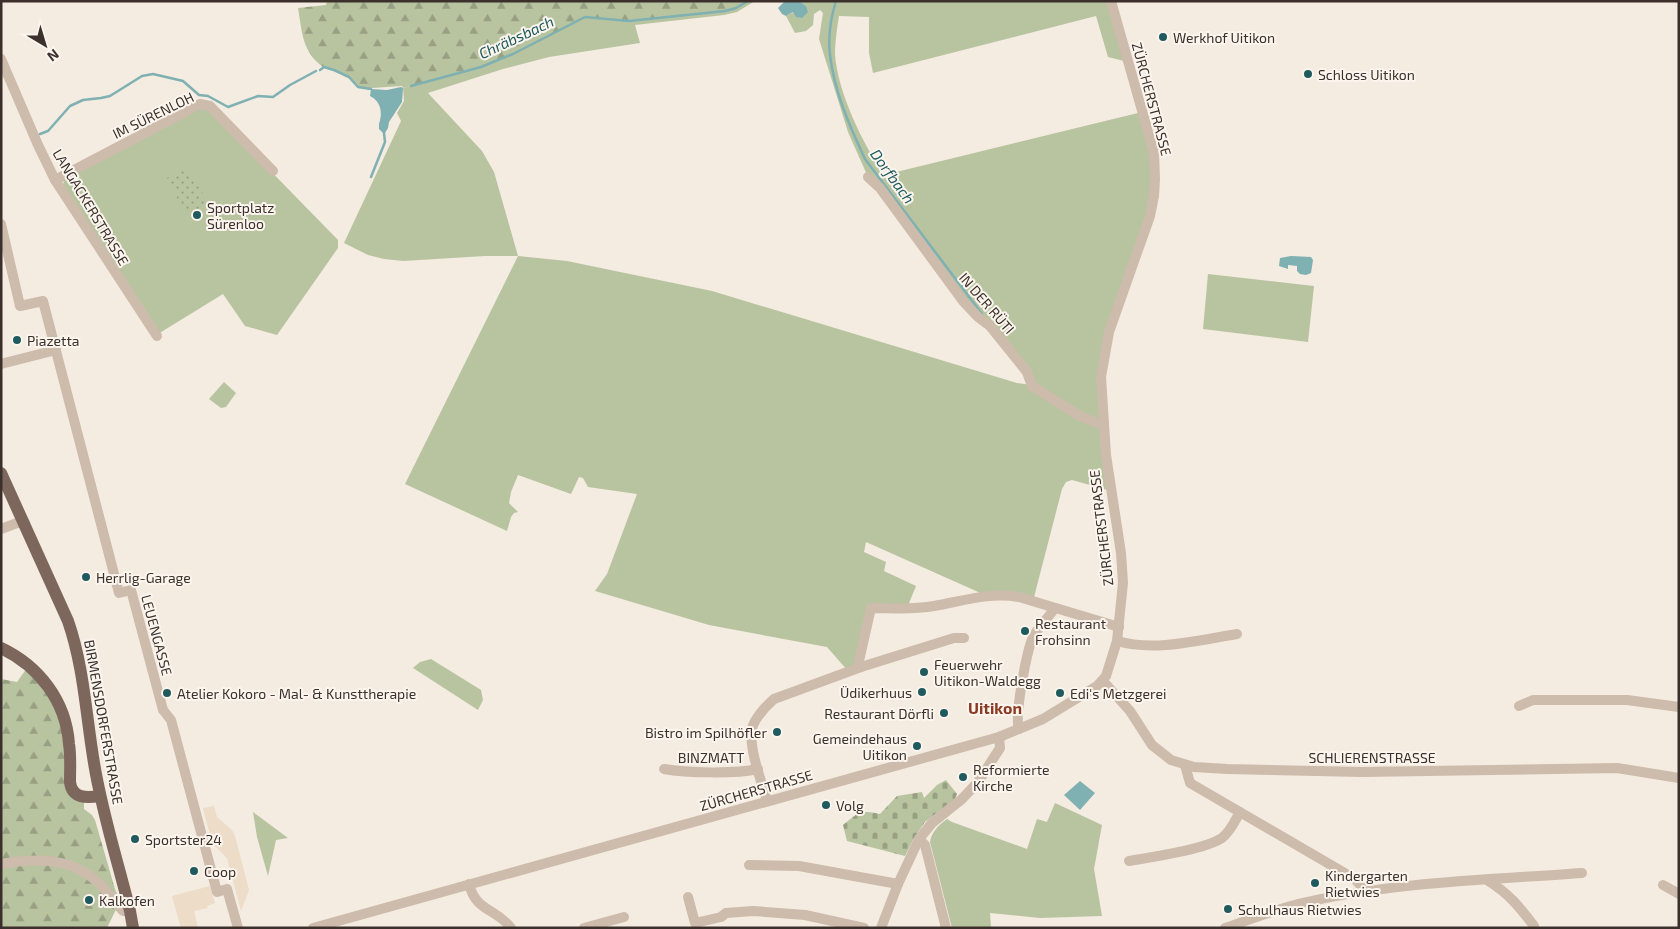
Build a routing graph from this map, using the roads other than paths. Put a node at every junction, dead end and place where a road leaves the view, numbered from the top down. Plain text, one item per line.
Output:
1 (1111, 1) edge
2 (1, 59) edge
3 (273, 171) dead end
4 (868, 177) dead end
5 (55, 180) junction
6 (1, 224) edge
7 (157, 336) dead end
8 (56, 350) junction
9 (1, 364) edge
10 (1103, 422) junction
11 (1, 472) edge
12 (25, 523) junction
13 (1, 530) edge
14 (1055, 608) junction
15 (1119, 627) junction
16 (1237, 634) dead end
17 (964, 638) dead end
18 (1117, 641) junction
19 (1, 648) edge
20 (861, 667) junction
21 (1103, 681) junction
22 (1519, 706) dead end
23 (1679, 707) edge
24 (1019, 729) junction
25 (999, 737) junction
26 (1185, 765) junction
27 (664, 769) dead end
28 (758, 769) junction
29 (1679, 778) edge
30 (100, 796) junction
31 (767, 801) junction
32 (1240, 812) junction
33 (919, 839) junction
34 (1130, 860) dead end
35 (1, 864) edge
36 (749, 865) dead end
37 (1582, 873) dead end
38 (1487, 880) junction
39 (468, 884) junction
40 (898, 884) junction
41 (1663, 885) dead end
42 (1362, 891) junction
43 (1679, 894) edge
44 (688, 897) dead end
45 (130, 911) junction
46 (624, 917) dead end
47 (1534, 926) dead end
48 (133, 928) edge
49 (238, 928) edge
50 (312, 928) edge
51 (511, 928) edge
52 (584, 928) edge
53 (864, 928) edge
54 (881, 928) edge
55 (946, 928) edge
56 (1226, 928) edge

1 - 10 street, ZÜRCHERSTRASSE
2 - 5 street, LANGACKERSTRASSE
3 - 5 street, IM SÜRENLOH
4 - 10 street, IN DER RÜTI
5 - 7 street, LANGACKERSTRASSE
6 - 8 street, LEUENGASSE
8 - 9 street
8 - 49 street, LEUENGASSE
10 - 15 street, ZÜRCHERSTRASSE
11 - 12 main road, BIRMENSDORFERSTRASSE
12 - 13 street
12 - 30 main road, BIRMENSDORFERSTRASSE
14 - 15 street
14 - 20 street
14 - 24 street
15 - 18 street, ZÜRCHERSTRASSE
16 - 18 street
17 - 20 street
18 - 21 street, ZÜRCHERSTRASSE
19 - 30 main road
20 - 28 street
21 - 24 street, ZÜRCHERSTRASSE
21 - 26 street, SCHLIERENSTRASSE
22 - 23 street
24 - 25 street, ZÜRCHERSTRASSE
25 - 31 street, ZÜRCHERSTRASSE
25 - 33 street
26 - 29 street, SCHLIERENSTRASSE
26 - 32 street
27 - 28 street, BINZMATT
28 - 31 street
30 - 45 main road, BIRMENSDORFERSTRASSE
31 - 39 street, ZÜRCHERSTRASSE
32 - 34 street
32 - 42 street
33 - 40 street
33 - 55 street
35 - 45 street
36 - 40 street
37 - 38 street
38 - 42 street
38 - 47 street
39 - 50 street, ZÜRCHERSTRASSE
39 - 51 street
40 - 54 street
41 - 43 street
42 - 56 street
44 - 53 street
45 - 48 main road, BIRMENSDORFERSTRASSE
46 - 52 street

